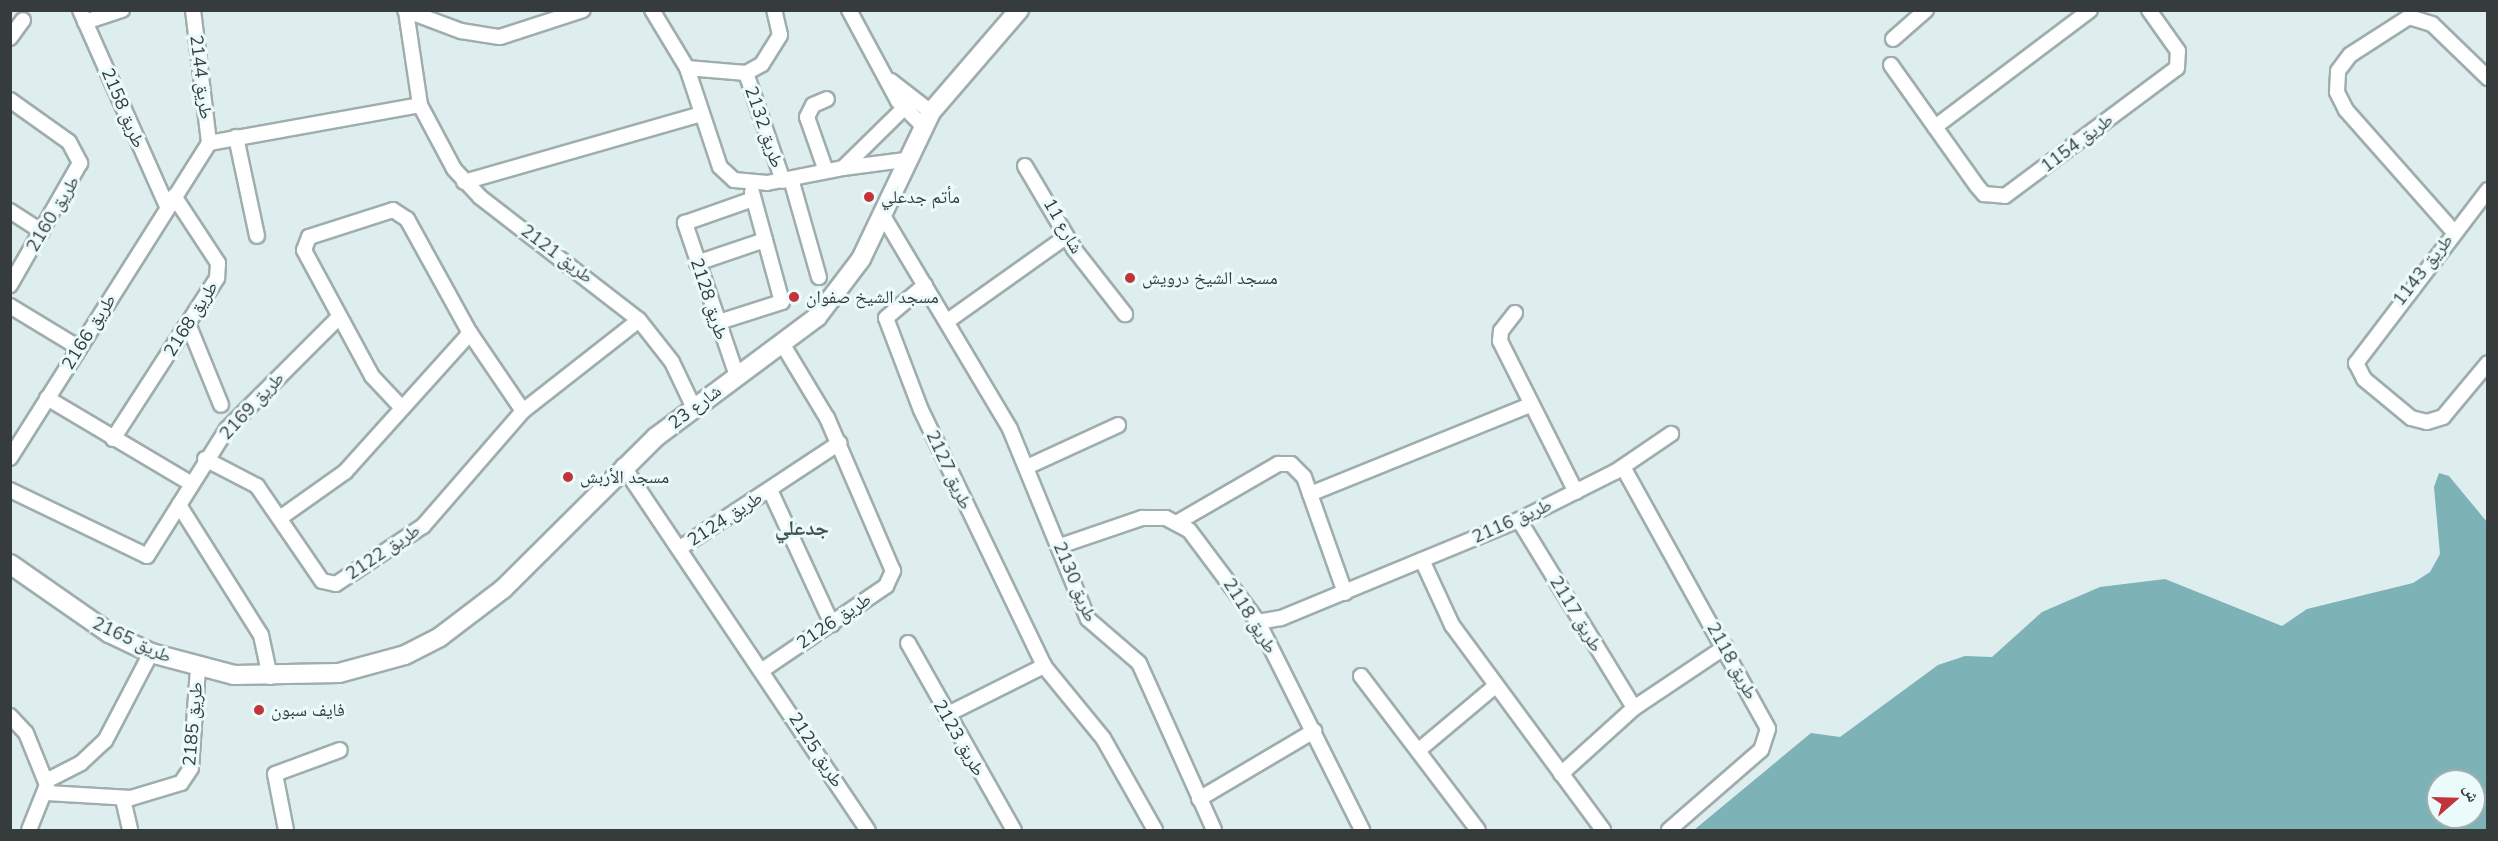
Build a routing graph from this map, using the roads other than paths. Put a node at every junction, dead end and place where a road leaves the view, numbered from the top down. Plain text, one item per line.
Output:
1 (122, 10) edge
2 (193, 10) edge
3 (583, 10) edge
4 (652, 10) edge
5 (774, 10) edge
6 (849, 10) edge
7 (1019, 10) edge
8 (1926, 10) edge
9 (2090, 10) edge
10 (2148, 10) edge
11 (405, 11) edge
12 (559, 15) edge
13 (83, 16) edge
14 (23, 20) dead end
15 (10, 38) edge
16 (1893, 39) dead end
17 (1891, 65) dead end
18 (687, 68) junction
19 (746, 73) junction
20 (2487, 78) edge
21 (891, 81) junction
22 (827, 99) dead end
23 (10, 100) edge
24 (420, 105) junction
25 (903, 109) junction
26 (701, 114) junction
27 (927, 119) junction
28 (1935, 127) junction
29 (236, 137) junction
30 (209, 143) junction
31 (905, 160) junction
32 (1025, 166) dead end
33 (843, 168) junction
34 (826, 171) junction
35 (787, 180) junction
36 (464, 182) junction
37 (751, 184) junction
38 (2487, 190) edge
39 (753, 199) junction
40 (171, 201) junction
41 (10, 211) edge
42 (882, 214) junction
43 (2453, 231) junction
44 (42, 232) junction
45 (257, 236) dead end
46 (1066, 237) junction
47 (871, 238) junction
48 (765, 240) junction
49 (902, 250) junction
50 (697, 263) junction
51 (819, 277) dead end
52 (10, 285) edge
53 (925, 285) junction
54 (10, 306) edge
55 (1515, 312) dead end
56 (1125, 314) dead end
57 (337, 319) junction
58 (639, 320) junction
59 (949, 320) junction
60 (716, 323) junction
61 (189, 326) junction
62 (470, 333) junction
63 (783, 345) junction
64 (79, 348) junction
65 (2483, 368) edge
66 (737, 376) junction
67 (2487, 385) edge
68 (47, 398) junction
69 (221, 405) dead end
70 (693, 406) junction
71 (1528, 406) junction
72 (402, 408) junction
73 (523, 411) junction
74 (1119, 425) dead end
75 (1671, 434) dead end
76 (113, 440) junction
77 (839, 443) junction
78 (10, 458) edge
79 (206, 459) junction
80 (624, 466) junction
81 (1029, 466) junction
82 (1623, 467) junction
83 (190, 483) junction
84 (10, 490) edge
85 (770, 490) junction
86 (1576, 492) junction
87 (1310, 494) junction
88 (179, 505) junction
89 (280, 518) junction
90 (1519, 520) junction
91 (1178, 522) junction
92 (1060, 546) junction
93 (680, 548) junction
94 (1422, 560) junction
95 (10, 564) edge
96 (1345, 593) junction
97 (1258, 622) junction
98 (832, 624) junction
99 (908, 643) dead end
100 (1725, 647) junction
101 (151, 653) junction
102 (1044, 666) junction
103 (198, 668) junction
104 (764, 669) junction
105 (1361, 676) dead end
106 (270, 677) junction
107 (1494, 687) junction
108 (1634, 708) junction
109 (10, 716) edge
110 (946, 716) junction
111 (1314, 731) junction
112 (340, 750) dead end
113 (1419, 750) junction
114 (1561, 774) junction
115 (46, 787) junction
116 (123, 799) junction
117 (1199, 799) junction
118 (29, 831) edge
119 (130, 831) edge
120 (286, 831) edge
121 (868, 831) edge
122 (1014, 831) edge
123 (1155, 831) edge
124 (1214, 831) edge
125 (1362, 831) edge
126 (1478, 831) edge
127 (1603, 831) edge
128 (1669, 831) edge

1 - 13 street
2 - 30 street, طريق 2144
3 - 12 street
4 - 18 street
5 - 19 street
6 - 21 street
7 - 27 street, شارع 23
8 - 16 street
9 - 28 street
10 - 28 street, طريق 1154
11 - 12 street
11 - 24 street, طريق 2121
13 - 40 street, طريق 2158
14 - 15 street
17 - 28 street, طريق 1154
18 - 19 street
18 - 26 street
19 - 35 street, طريق 2132
20 - 43 street
21 - 25 street
21 - 27 street
22 - 34 street
23 - 44 street, طريق 2160
24 - 29 street
24 - 36 street, طريق 2121
25 - 27 street
25 - 33 street
26 - 36 street
26 - 37 street
27 - 31 street, شارع 23
29 - 30 street
29 - 45 street
30 - 40 street, طريق 2166
31 - 33 street
31 - 42 street, شارع 23
32 - 46 street, شارع 11
33 - 34 street
34 - 35 street
35 - 37 street
35 - 51 street
36 - 58 street, طريق 2121
37 - 39 street
38 - 43 street, طريق 1143
39 - 48 street
39 - 50 street, طريق 2128
40 - 61 street, طريق 2168
40 - 64 street, طريق 2166
41 - 44 street
42 - 47 street, شارع 23
42 - 49 street, طريق 2130
43 - 65 street, طريق 1143
44 - 52 street, طريق 2160
46 - 56 street, شارع 11
46 - 59 street
47 - 49 street
47 - 63 street, شارع 23
48 - 50 street
48 - 60 street
49 - 53 street, طريق 2130
50 - 60 street, طريق 2128
53 - 59 street, طريق 2130
53 - 102 street, طريق 2127
54 - 64 street
55 - 71 street
57 - 62 street
57 - 72 street
57 - 79 street, طريق 2169
58 - 70 street, طريق 2121
58 - 73 street, طريق 2122
59 - 81 street, طريق 2130
60 - 66 street, طريق 2128
61 - 69 street
61 - 76 street, طريق 2168
62 - 72 street
62 - 73 street
63 - 66 street, شارع 23
63 - 77 street, طريق 2126
64 - 68 street, طريق 2166
65 - 67 street
66 - 70 street, شارع 23
68 - 76 street
68 - 78 street, طريق 2166
70 - 80 street, شارع 23
71 - 86 street
71 - 87 street
72 - 89 street
73 - 89 street, طريق 2122
74 - 81 street
75 - 82 street, طريق 2116
76 - 83 street
77 - 85 street, طريق 2124
77 - 98 street, طريق 2126
79 - 83 street, طريق 2169
79 - 89 street, طريق 2122
80 - 93 street
80 - 106 street, شارع 23
81 - 92 street, طريق 2130
82 - 86 street, طريق 2116
82 - 100 street, طريق 2118
83 - 88 street, طريق 2169
84 - 88 street, طريق 2169
85 - 93 street, طريق 2124
85 - 98 street, طريق 2124
86 - 90 street, طريق 2116
87 - 91 street
87 - 96 street
88 - 106 street
90 - 94 street, طريق 2116
90 - 108 street, طريق 2117
91 - 92 street
91 - 97 street, طريق 2118
92 - 117 street, طريق 2130
93 - 104 street
94 - 96 street, طريق 2116
94 - 107 street
95 - 101 street, طريق 2165
96 - 97 street, طريق 2116
97 - 111 street, طريق 2118
98 - 104 street, طريق 2126
99 - 110 street, طريق 2123
100 - 108 street
100 - 128 street, طريق 2118
101 - 103 street, طريق 2165
101 - 115 street
102 - 110 street
102 - 123 street, طريق 2127
103 - 106 street, طريق 2165
103 - 116 street, طريق 2185
104 - 121 street, طريق 2125
105 - 113 street
107 - 113 street
107 - 114 street
108 - 114 street
109 - 115 street
110 - 122 street, طريق 2123
111 - 117 street
111 - 125 street, طريق 2118
112 - 120 street
113 - 126 street
114 - 127 street
115 - 116 street, طريق 2185
115 - 118 street
116 - 119 street
117 - 124 street, طريق 2130

